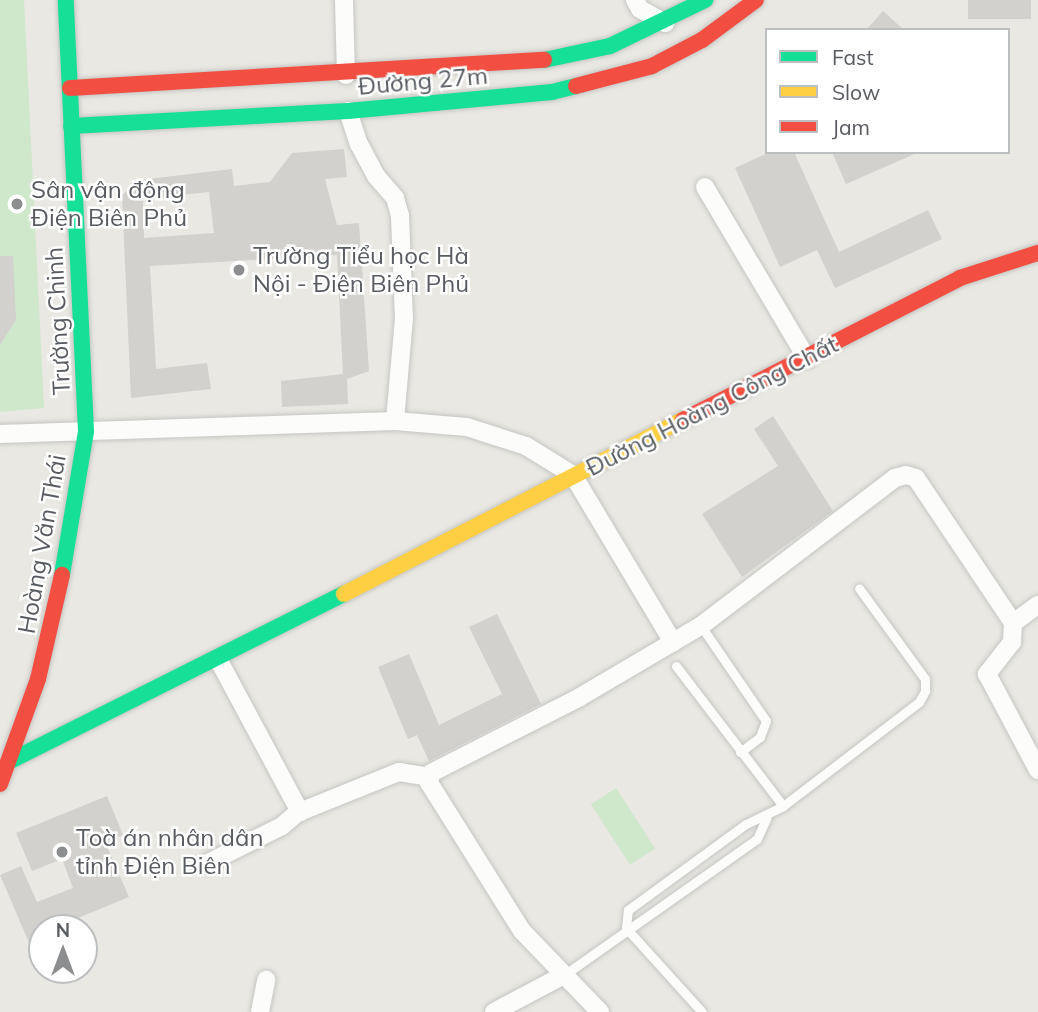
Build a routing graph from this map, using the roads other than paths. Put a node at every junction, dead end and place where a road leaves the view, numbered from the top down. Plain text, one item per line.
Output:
1 (66, 0) edge
2 (344, 0) edge
3 (635, 0) edge
4 (705, 0) edge
5 (756, 0) edge
6 (664, 23) junction
7 (346, 75) junction
8 (69, 88) junction
9 (232, 99) junction
10 (348, 111) junction
11 (71, 126) junction
12 (705, 187) dead end
13 (1038, 253) edge
14 (807, 359) junction
15 (394, 421) junction
16 (86, 431) junction
17 (0, 434) edge
18 (573, 475) junction
19 (859, 588) dead end
20 (1038, 605) edge
21 (1013, 623) junction
22 (701, 626) junction
23 (673, 642) junction
24 (218, 659) junction
25 (676, 666) dead end
26 (740, 752) junction
27 (10, 761) junction
28 (1038, 770) edge
29 (430, 777) junction
30 (0, 784) edge
31 (783, 806) junction
32 (300, 811) junction
33 (767, 817) junction
34 (206, 864) dead end
35 (626, 928) junction
36 (564, 975) junction
37 (265, 981) dead end
38 (260, 1012) edge
39 (494, 1012) edge
40 (600, 1012) edge
41 (702, 1012) edge

1 - 8 street, Trường Chinh
2 - 7 street
3 - 6 street
4 - 6 street, Đường 27m
5 - 10 street, Đường 27m
6 - 7 street, Đường 27m
7 - 9 street, Đường 27m
7 - 10 street
8 - 9 street, Đường 27m
8 - 11 street, Trường Chinh
9 - 10 street, Đường 27m
9 - 11 street, Đường 27m
10 - 15 street
11 - 16 street, Trường Chinh
12 - 14 street
13 - 14 street, Đường Hoàng Công Chất
14 - 18 street, Đường Hoàng Công Chất
15 - 16 street, Đường Hoàng Công Chất
15 - 18 street, Đường Hoàng Công Chất
16 - 17 street, Đường Hoàng Công Chất
16 - 27 street, Hoàng Văn Thái
18 - 23 street
18 - 24 street
19 - 31 lane
20 - 21 street
21 - 22 street
21 - 28 street
22 - 23 street
22 - 26 lane
23 - 29 street
24 - 27 street
24 - 32 street
25 - 26 lane
26 - 31 lane
27 - 30 street, Hoàng Văn Thái
29 - 32 street
29 - 36 street
31 - 33 lane
32 - 34 street
33 - 35 lane
33 - 35 lane
35 - 36 lane
35 - 41 lane
36 - 39 street
36 - 40 street
37 - 38 street

